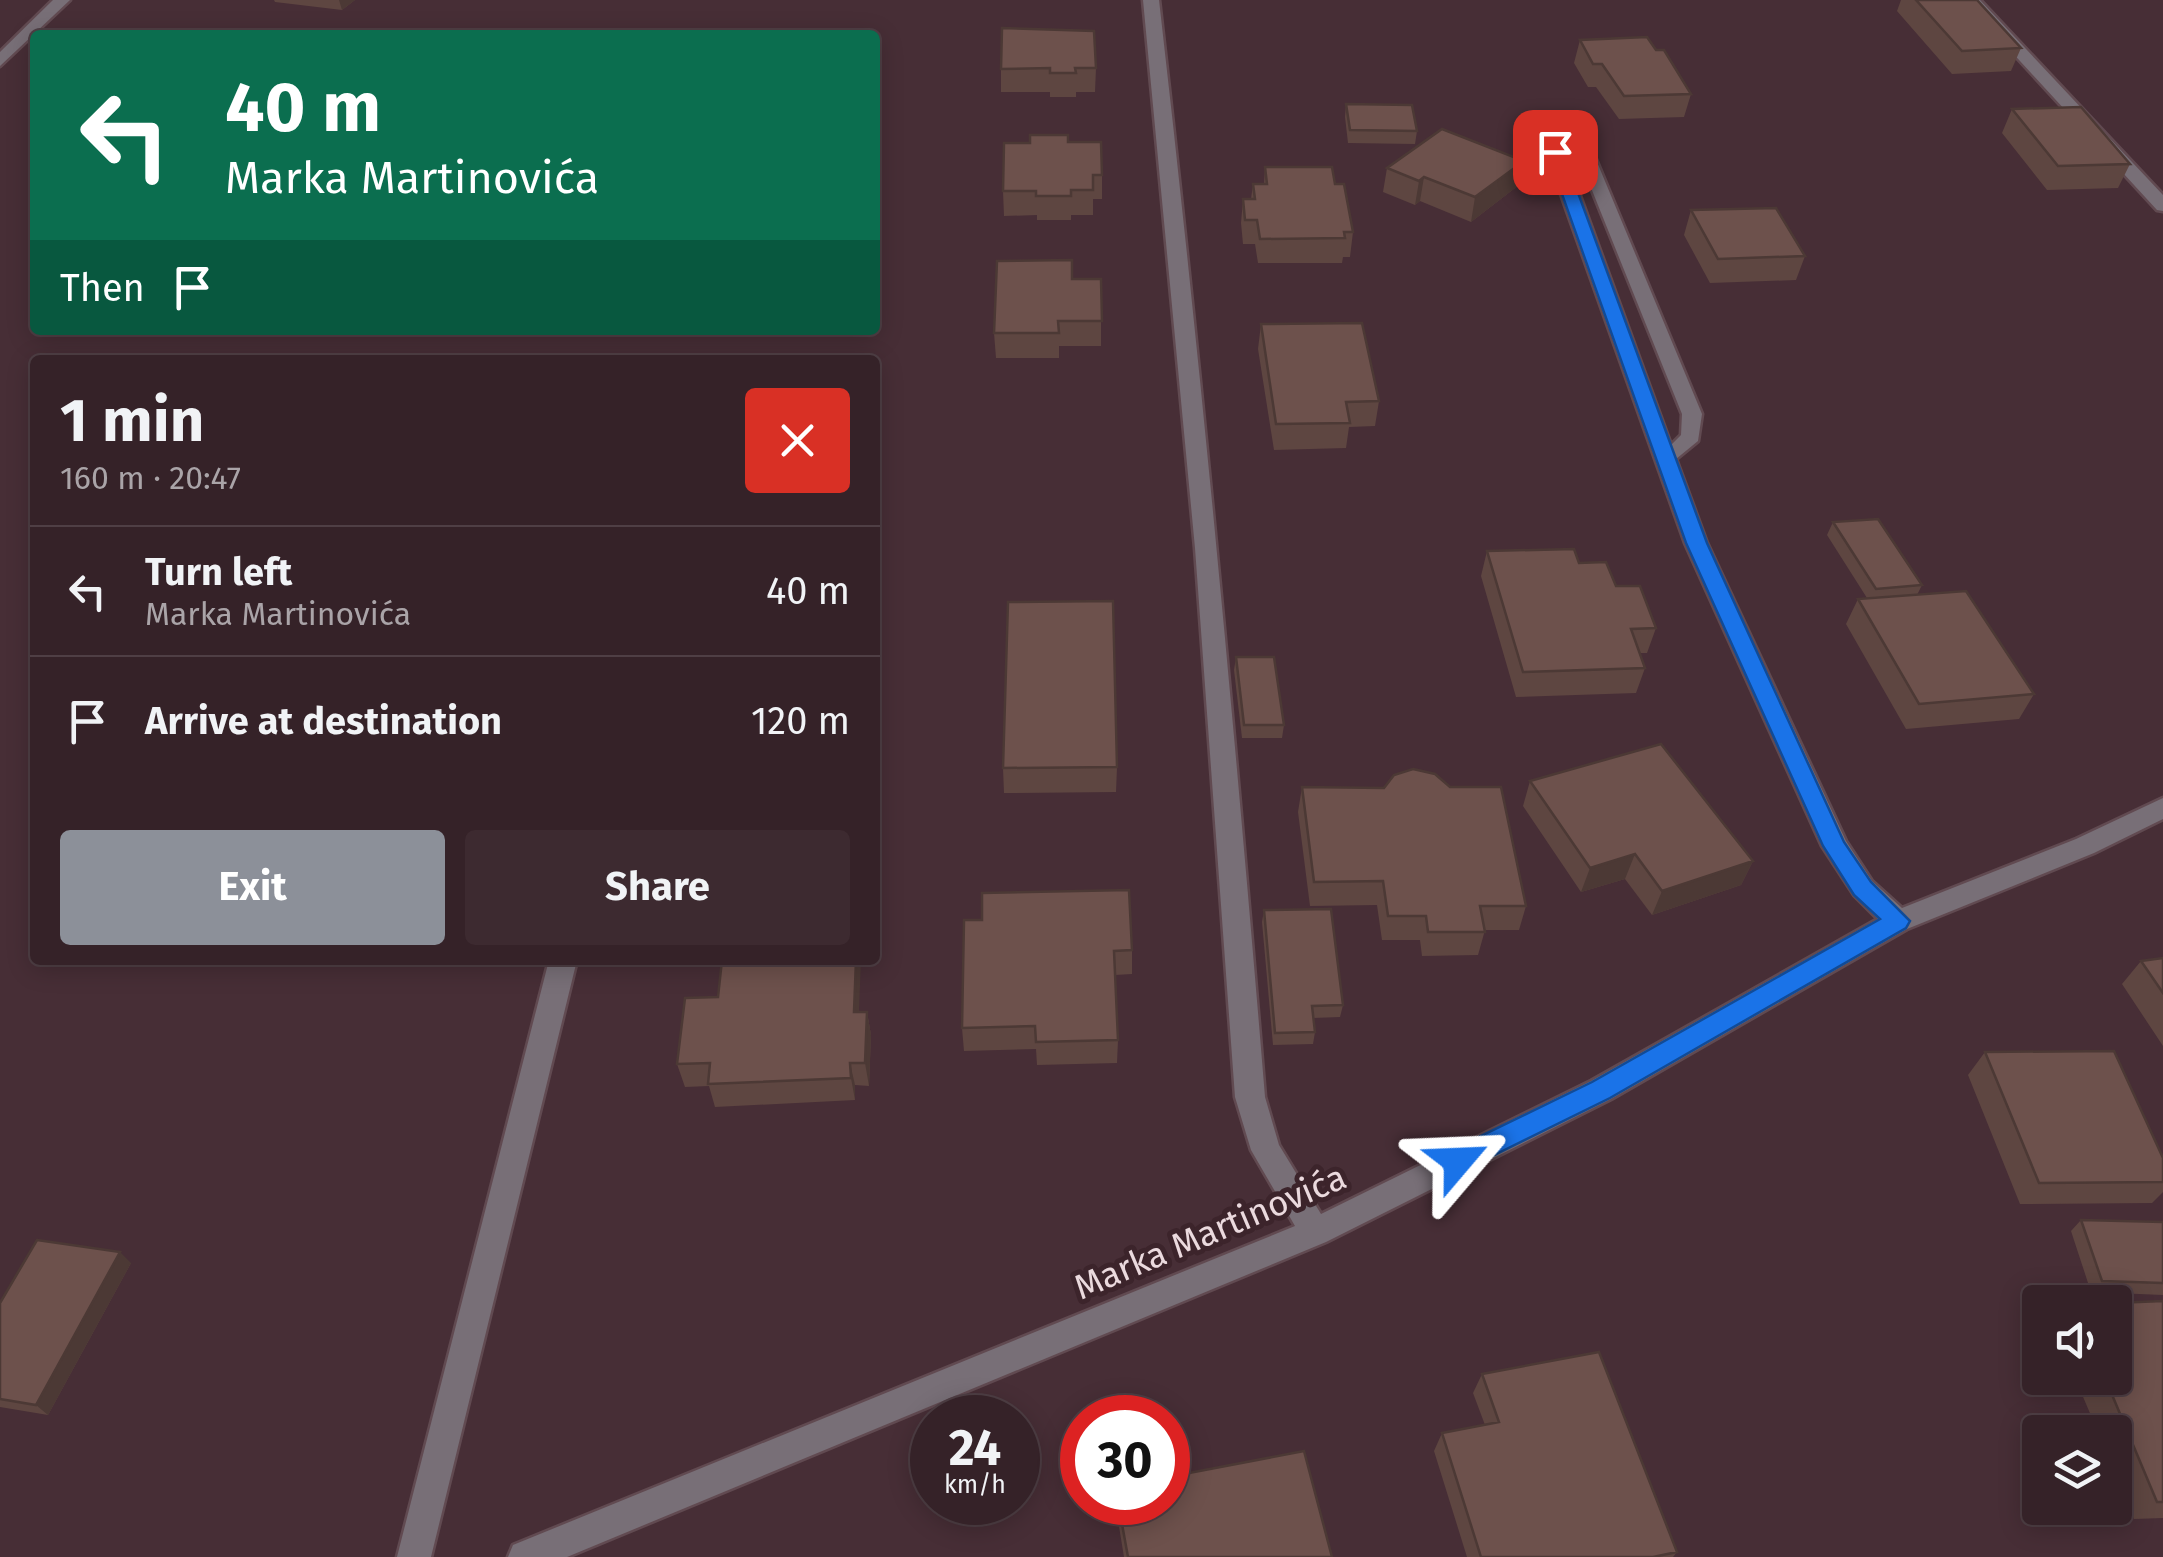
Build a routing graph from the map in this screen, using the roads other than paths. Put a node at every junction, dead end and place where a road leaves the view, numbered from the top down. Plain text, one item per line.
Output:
1 (62, 0) edge
2 (1150, 0) edge
3 (1972, 0) edge
4 (31, 30) edge
5 (30, 31) edge
6 (0, 60) edge
7 (1579, 138) dead end
8 (1555, 152) dead end
9 (2163, 206) edge
10 (1664, 456) junction
11 (2163, 808) edge
12 (1898, 921) junction
13 (563, 965) edge
14 (1314, 1232) junction
15 (414, 1557) edge
16 (525, 1557) edge

1 - 4 street
2 - 14 street
3 - 9 street
5 - 6 street
7 - 10 street
8 - 10 street
10 - 12 street
11 - 12 street, Marka Martinovića
12 - 14 street, Marka Martinovića
13 - 15 street
14 - 16 street, Marka Martinovića

